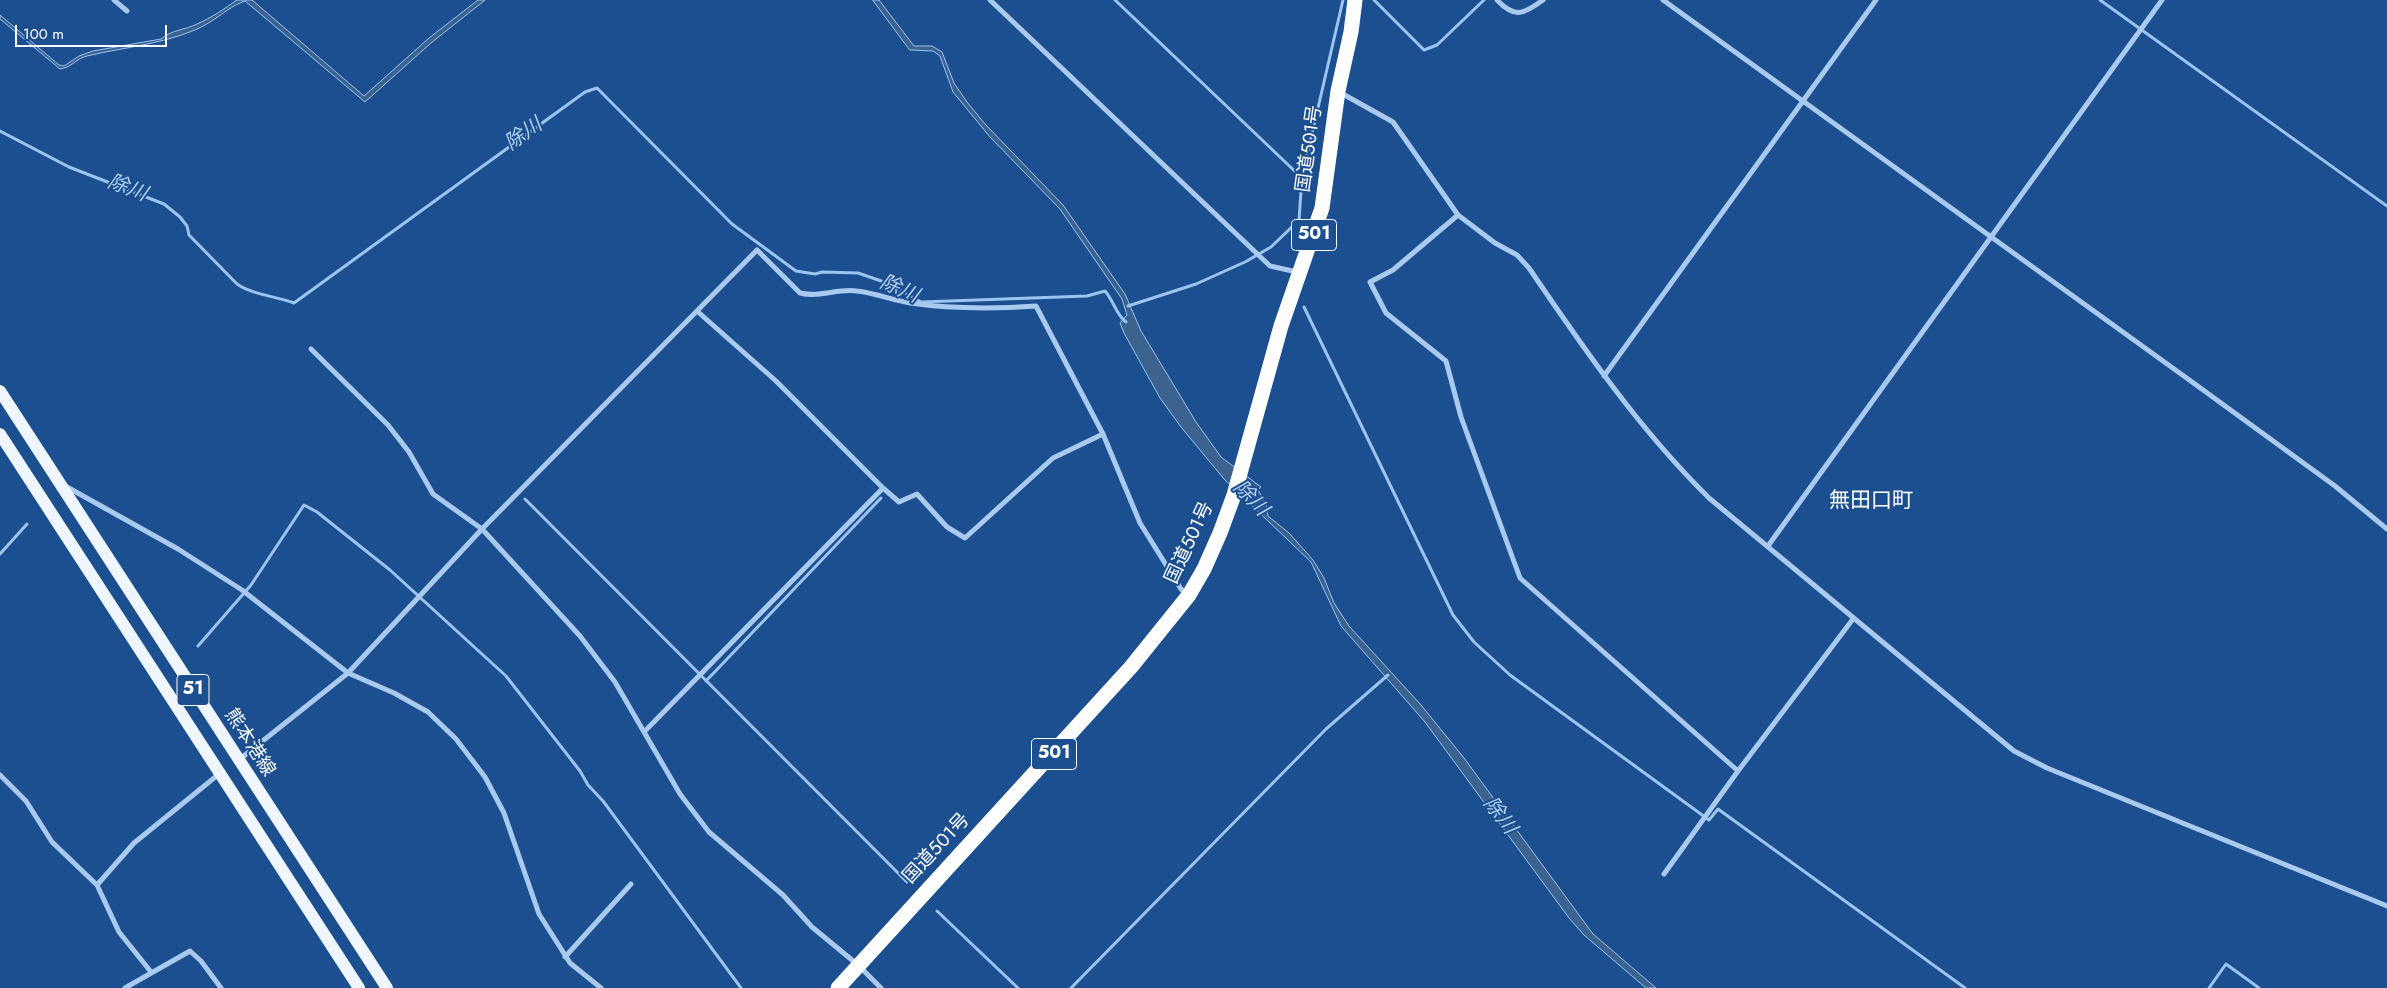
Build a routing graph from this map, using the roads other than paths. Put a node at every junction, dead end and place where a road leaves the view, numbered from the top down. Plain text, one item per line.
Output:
1 (114, 0) edge
2 (990, 0) edge
3 (1355, 0) edge
4 (1497, 0) edge
5 (1543, 0) edge
6 (1663, 0) edge
7 (1876, 0) edge
8 (2162, 0) edge
9 (127, 11) dead end
10 (1338, 91) junction
11 (1802, 101) junction
12 (1458, 215) junction
13 (1989, 238) junction
14 (1300, 272) junction
15 (697, 311) junction
16 (311, 349) dead end
17 (1604, 376) junction
18 (0, 391) edge
19 (0, 434) edge
20 (1102, 434) junction
21 (61, 484) junction
22 (883, 488) junction
23 (482, 529) junction
24 (2387, 529) edge
25 (1768, 546) junction
26 (1189, 595) junction
27 (1853, 619) junction
28 (348, 673) junction
29 (645, 731) junction
30 (238, 761) junction
31 (1738, 771) junction
32 (219, 774) junction
33 (0, 775) edge
34 (1664, 874) dead end
35 (631, 884) dead end
36 (96, 886) junction
37 (2387, 906) edge
38 (566, 957) junction
39 (858, 965) junction
40 (151, 972) junction
41 (124, 988) edge
42 (221, 988) edge
43 (359, 988) edge
44 (387, 988) edge
45 (601, 988) edge
46 (838, 988) edge
47 (881, 988) edge

1 - 9 street
2 - 14 street
3 - 10 highway, 国道501号 / 501
4 - 5 street
6 - 11 street
7 - 11 street
8 - 13 street
10 - 12 street
10 - 14 highway, 国道501号 / 501
11 - 13 street
11 - 17 street
12 - 17 street
12 - 31 street
13 - 24 street
13 - 25 street
14 - 26 highway, 国道501号 / 501
15 - 20 street
15 - 22 street
15 - 23 street
16 - 23 street
17 - 25 street
18 - 21 main road, 熊本港線 / 51
19 - 32 main road, 51
20 - 22 street
20 - 26 street
21 - 28 street
21 - 30 main road, 熊本港線 / 51
22 - 29 street
23 - 28 street
23 - 29 street
25 - 27 street
26 - 39 highway, 国道501号 / 501
27 - 31 street
27 - 37 street
28 - 30 street
28 - 38 street
29 - 39 street
30 - 44 main road, 熊本港線 / 51
31 - 34 street
32 - 36 street
32 - 43 main road, 51
33 - 36 street
35 - 38 street
36 - 40 street
38 - 45 street
39 - 46 highway, 国道501号 / 501
39 - 47 street
40 - 41 street
40 - 42 street

